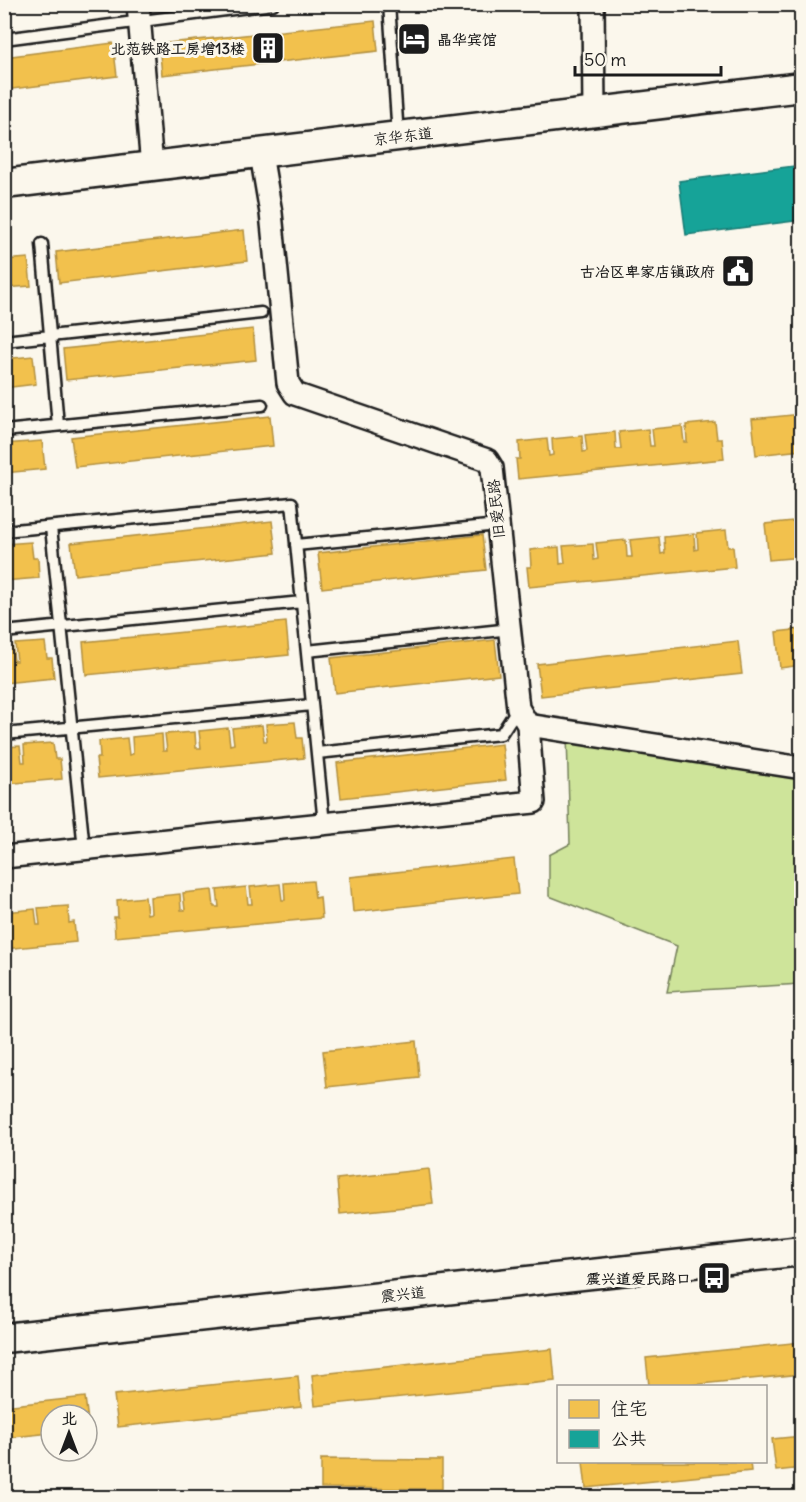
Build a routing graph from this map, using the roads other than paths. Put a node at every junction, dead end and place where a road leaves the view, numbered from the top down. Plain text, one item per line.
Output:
1 (273, 4) edge
2 (389, 4) edge
3 (593, 4) edge
4 (138, 13) edge
5 (4, 39) edge
6 (801, 87) edge
7 (594, 113) junction
8 (398, 137) junction
9 (261, 154) junction
10 (152, 167) junction
11 (4, 184) edge
12 (42, 244) dead end
13 (261, 313) dead end
14 (50, 336) junction
15 (4, 341) edge
16 (262, 405) dead end
17 (58, 425) junction
18 (4, 431) edge
19 (498, 525) junction
20 (51, 527) junction
21 (4, 531) edge
22 (296, 545) junction
23 (302, 602) junction
24 (61, 626) junction
25 (511, 629) junction
26 (4, 632) edge
27 (307, 651) junction
28 (312, 705) junction
29 (523, 717) junction
30 (71, 727) junction
31 (4, 734) edge
32 (317, 753) junction
33 (801, 768) edge
34 (324, 824) junction
35 (84, 849) junction
36 (4, 857) edge
37 (801, 1251) edge
38 (4, 1338) edge

1 - 4 lane
2 - 8 lane
3 - 7 street
4 - 5 lane
4 - 10 street
6 - 7 main road, 京华东道
7 - 8 main road, 京华东道
8 - 9 main road, 京华东道
9 - 10 main road, 京华东道
9 - 19 street, 旧爱民路
10 - 11 main road, 京华东道
12 - 14 lane
13 - 14 lane
14 - 15 lane
14 - 17 lane
16 - 17 lane
17 - 18 lane
19 - 22 lane
19 - 25 street, 旧爱民路
20 - 21 lane
20 - 22 lane
20 - 24 lane
22 - 23 lane
23 - 24 lane
23 - 27 lane
24 - 26 lane
24 - 30 lane
25 - 27 lane
25 - 29 street, 旧爱民路
27 - 28 lane
28 - 30 lane
28 - 32 lane
29 - 32 lane
29 - 33 street
29 - 34 street, 旧爱民路
30 - 31 lane
30 - 35 lane
32 - 34 lane
34 - 35 street
35 - 36 street
37 - 38 main road, 震兴道

